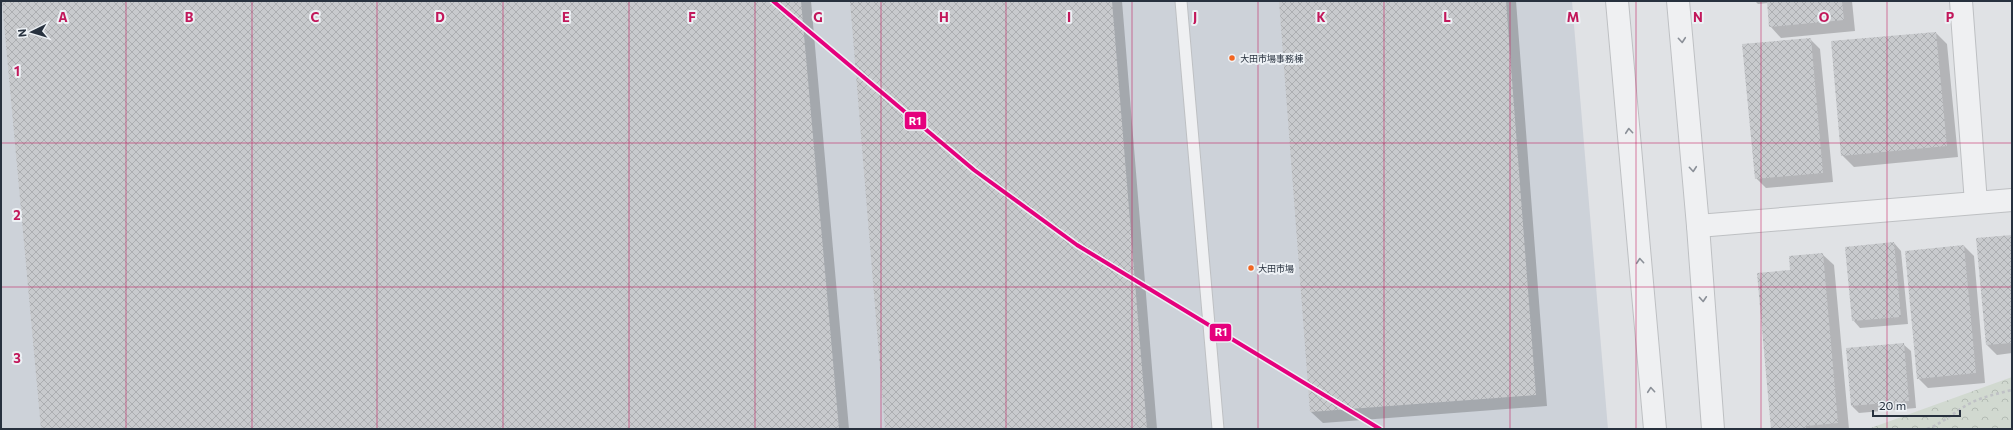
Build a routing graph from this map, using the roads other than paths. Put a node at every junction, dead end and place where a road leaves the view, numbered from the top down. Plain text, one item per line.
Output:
1 (1181, 1) edge
2 (1617, 1) edge
3 (1678, 1) edge
4 (1961, 1) edge
5 (2012, 200) edge
6 (1976, 203) junction
7 (1698, 226) junction
8 (1218, 429) edge
9 (1655, 429) edge
10 (1713, 429) edge

1 - 8 lane
9 -> 2 street
3 -> 7 street
4 - 6 street
5 - 6 street
6 - 7 street
7 -> 10 street

